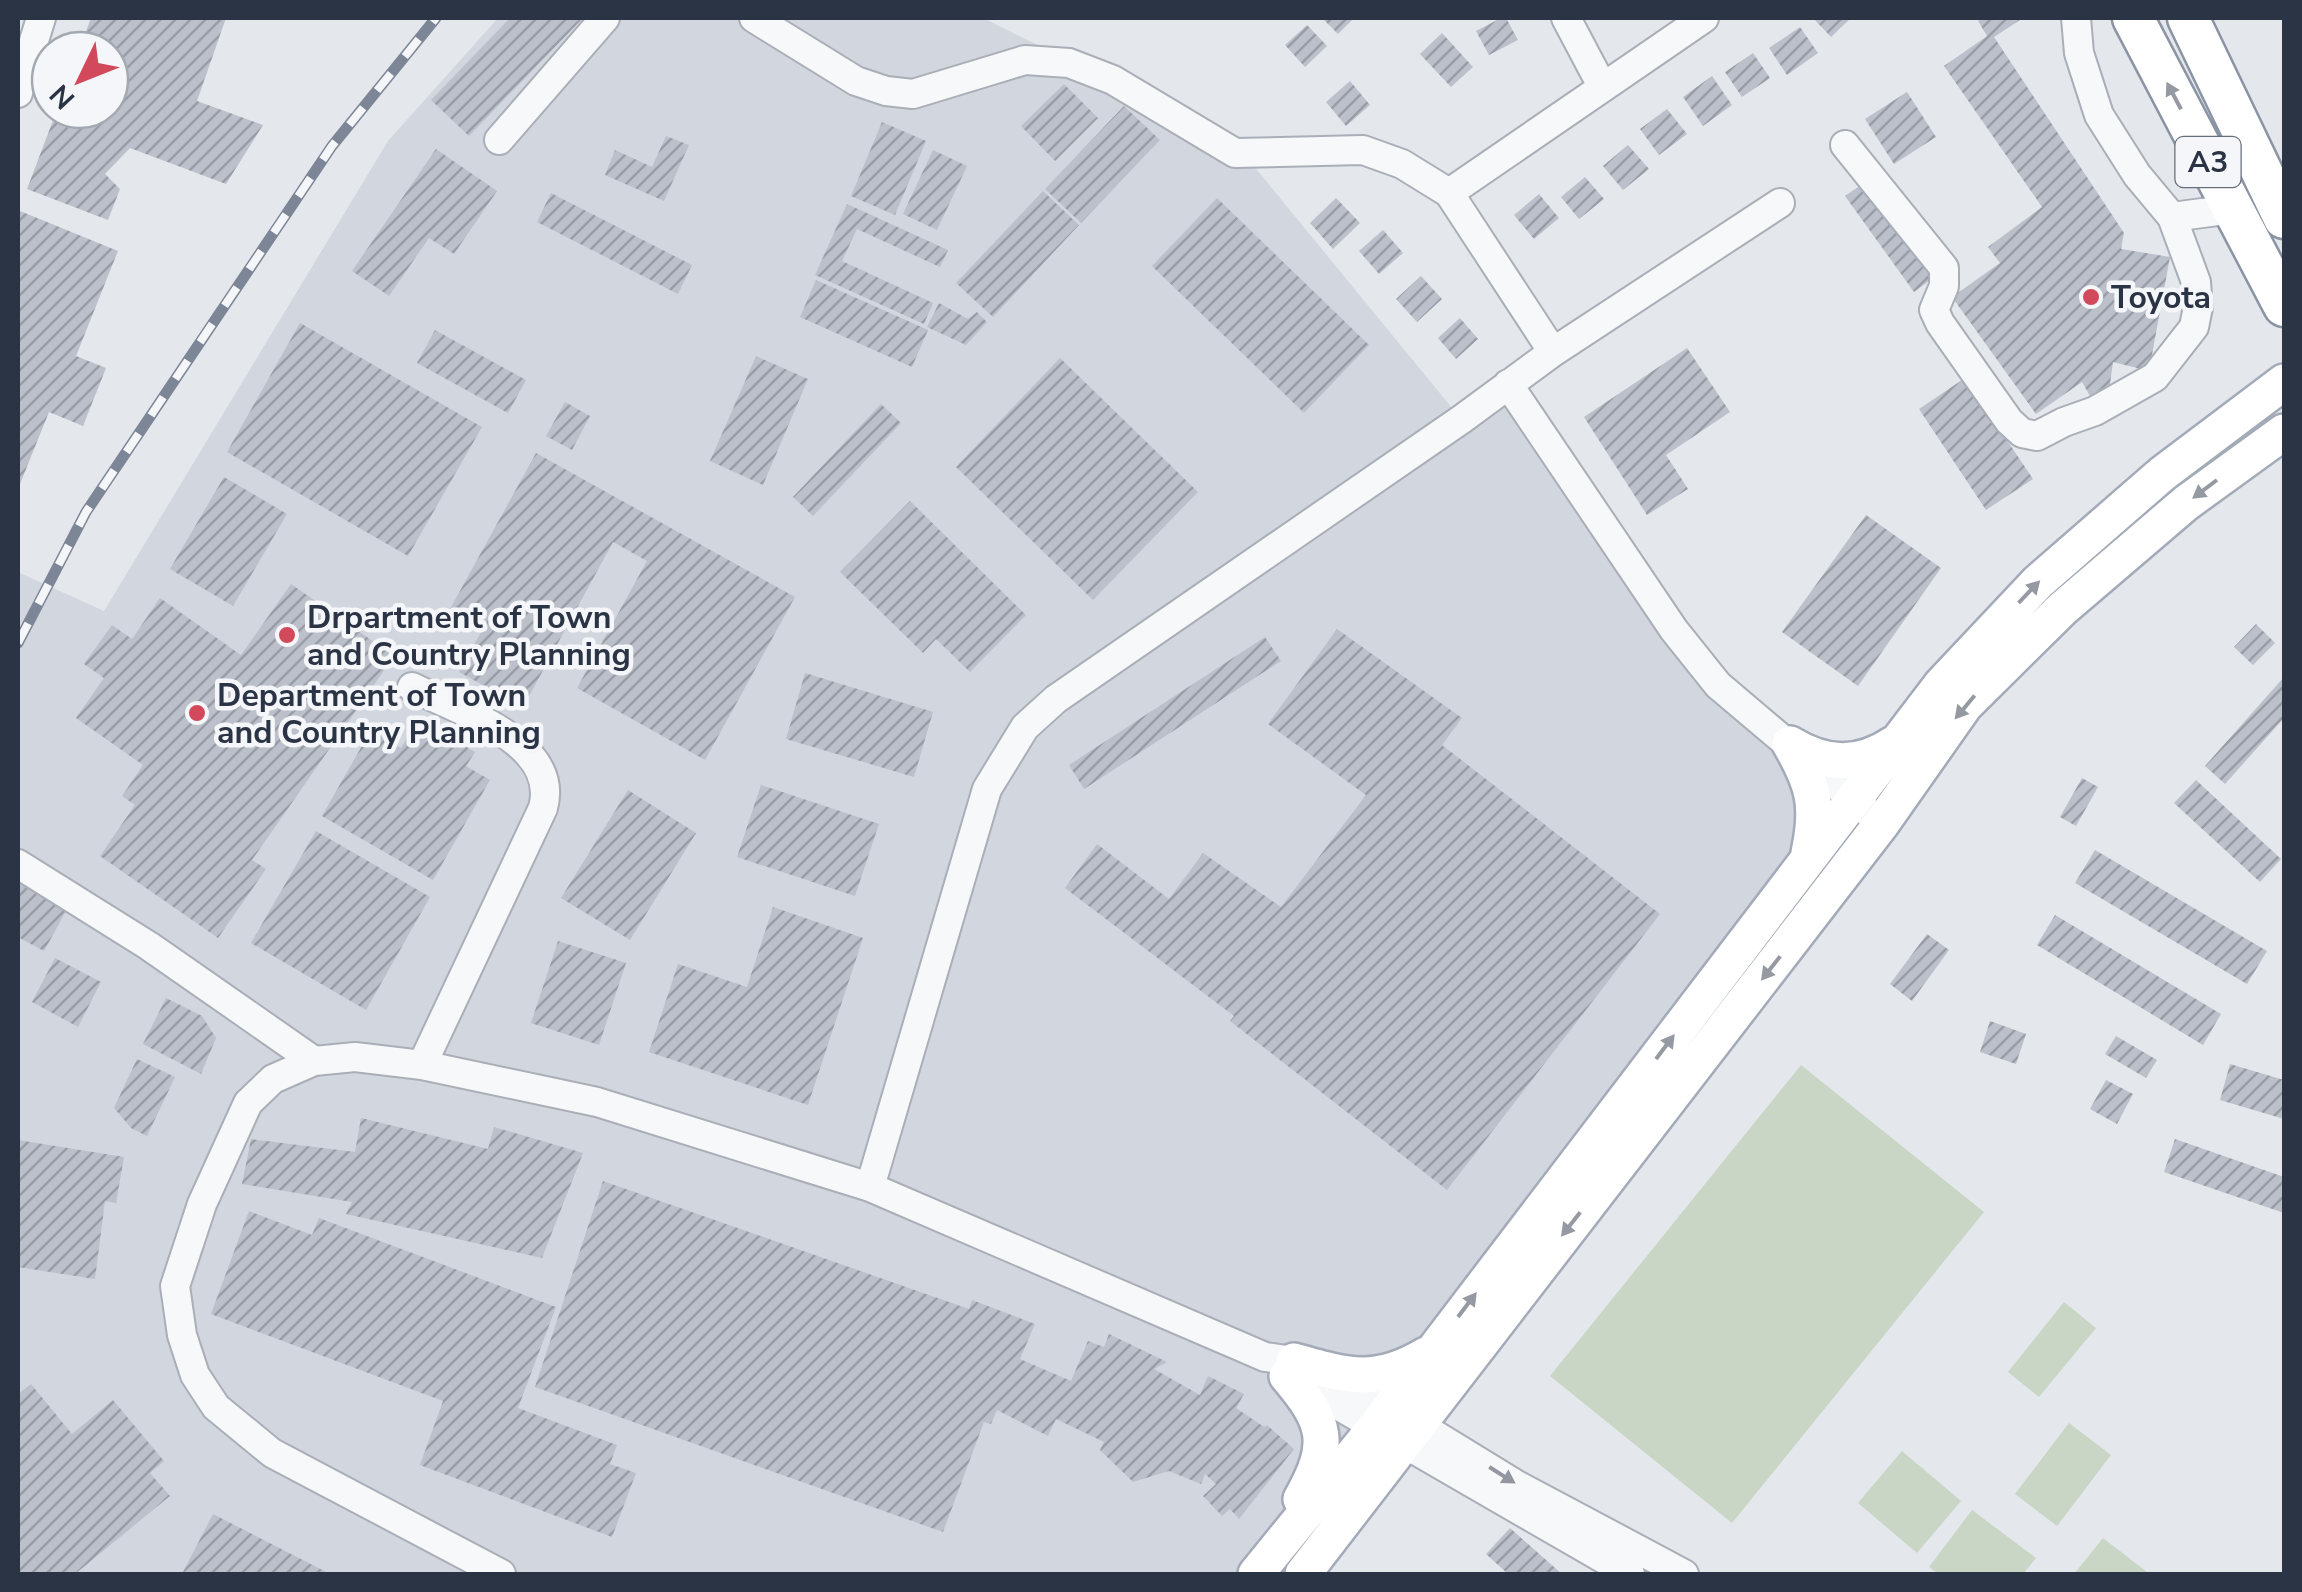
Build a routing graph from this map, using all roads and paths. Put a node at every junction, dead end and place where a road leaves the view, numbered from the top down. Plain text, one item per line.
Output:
1 (41, 18) edge
2 (605, 18) edge
3 (754, 18) edge
4 (1566, 18) edge
5 (1704, 18) edge
6 (2076, 18) edge
7 (2133, 18) edge
8 (2188, 18) edge
9 (1602, 86) junction
10 (18, 94) edge
11 (499, 140) dead end
12 (1845, 146) dead end
13 (1449, 193) junction
14 (1780, 204) dead end
15 (2232, 209) junction
16 (2172, 216) junction
17 (2284, 218) edge
18 (2284, 306) edge
19 (1553, 352) junction
20 (2284, 382) edge
21 (1508, 384) junction
22 (2284, 432) edge
23 (412, 687) dead end
24 (1899, 740) junction
25 (1790, 744) junction
26 (1854, 801) junction
27 (1882, 822) junction
28 (1808, 859) junction
29 (18, 864) edge
30 (314, 1062) junction
31 (422, 1065) junction
32 (870, 1187) junction
33 (1431, 1352) junction
34 (1282, 1365) junction
35 (1397, 1426) junction
36 (1273, 1555) edge
37 (1304, 1572) edge
38 (501, 1574) edge
39 (1630, 1574) edge
40 (1684, 1574) edge

1 - 10 street
2 - 11 street
3 - 13 street
4 - 9 street
5 - 9 street
6 - 16 street
15 -> 7 highway, A3
8 - 17 highway, A3
9 - 13 street
12 - 16 street
13 - 19 street
14 - 19 street
15 - 16 street
15 - 18 highway, A3
19 - 21 street
24 -> 20 main road
21 - 25 street
21 - 32 street
22 -> 27 main road
23 - 31 street
24 - 25 main road
24 - 26 main road
25 - 26 street
25 - 28 main road
26 - 27 street
26 - 28 main road
27 -> 35 main road
33 -> 28 main road
29 - 30 street
30 - 31 street
30 - 38 street
31 - 32 street
32 - 34 street
33 - 34 main road
33 - 35 main road
34 - 35 street
34 - 36 main road
35 - 36 main road
35 - 37 main road
35 - 39 street
35 -> 40 street
36 - 37 main road

